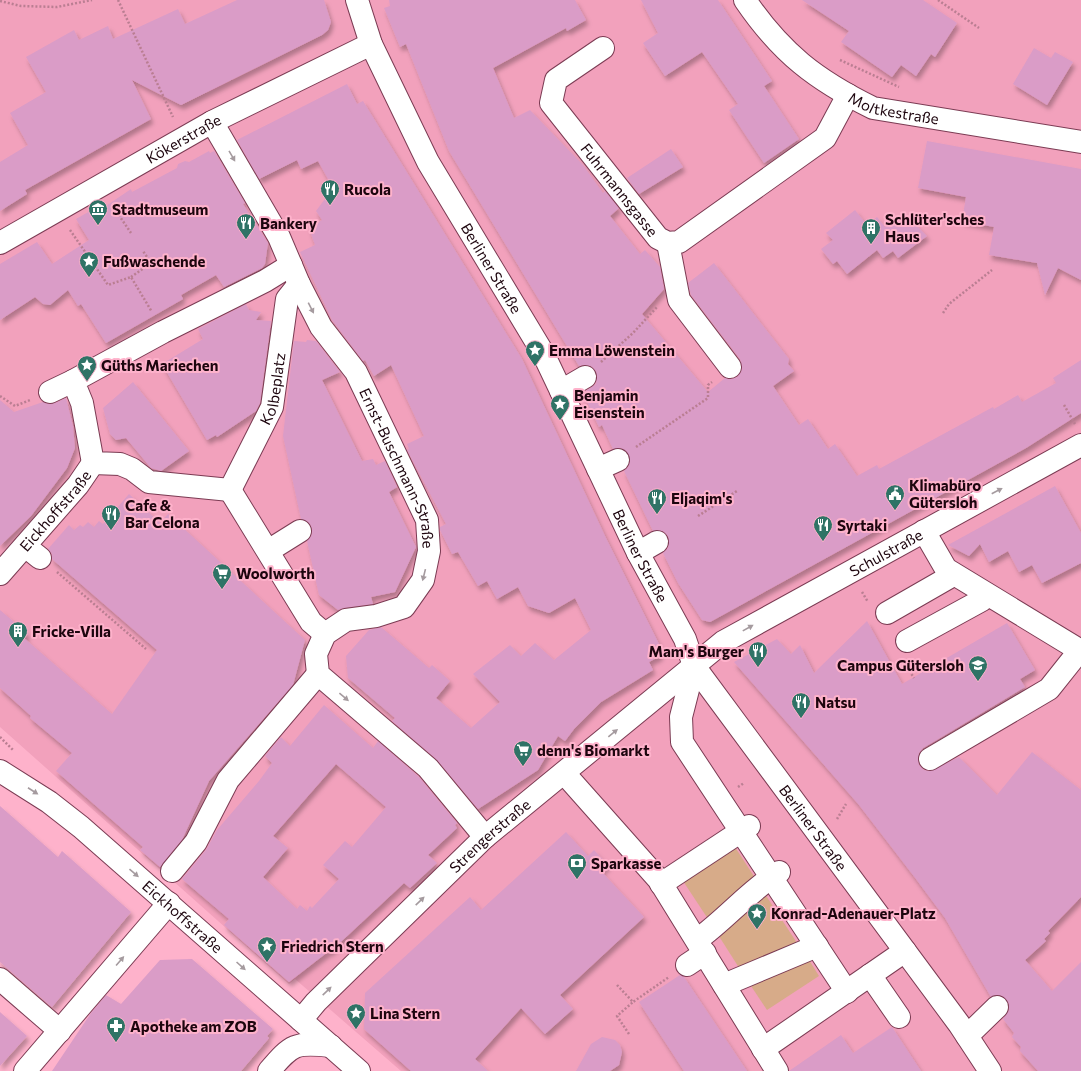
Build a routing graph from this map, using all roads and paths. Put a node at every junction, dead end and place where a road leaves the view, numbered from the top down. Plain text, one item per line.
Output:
1 (92, 0) edge
2 (118, 0) edge
3 (357, 0) edge
4 (744, 0) edge
5 (938, 0) edge
6 (0, 1) edge
7 (979, 28) dead end
8 (372, 44) junction
9 (603, 48) dead end
10 (848, 95) junction
11 (212, 122) junction
12 (183, 138) junction
13 (1081, 142) edge
14 (100, 184) junction
15 (56, 210) junction
16 (131, 233) dead end
17 (0, 242) edge
18 (668, 243) junction
19 (143, 251) dead end
20 (992, 270) dead end
21 (131, 277) junction
22 (265, 281) junction
23 (292, 283) junction
24 (675, 286) junction
25 (943, 313) dead end
26 (160, 327) junction
27 (113, 360) junction
28 (730, 367) dead end
29 (585, 377) joint
30 (73, 381) junction
31 (561, 391) junction
32 (50, 392) joint
33 (0, 396) edge
34 (708, 398) dead end
35 (82, 403) junction
36 (1064, 405) dead end
37 (1079, 437) edge
38 (618, 460) joint
39 (93, 464) junction
40 (598, 469) junction
41 (230, 490) junction
42 (737, 491) dead end
43 (698, 516) dead end
44 (300, 531) dead end
45 (924, 531) junction
46 (658, 542) dead end
47 (268, 551) junction
48 (32, 552) junction
49 (638, 553) junction
50 (1, 570) edge
51 (951, 573) junction
52 (986, 594) junction
53 (887, 613) dead end
54 (325, 634) junction
55 (907, 641) dead end
56 (146, 649) dead end
57 (1080, 651) edge
58 (694, 666) junction
59 (318, 674) junction
60 (930, 759) dead end
61 (0, 771) edge
62 (564, 773) junction
63 (745, 828) junction
64 (485, 837) junction
65 (172, 871) dead end
66 (775, 874) junction
67 (661, 884) junction
68 (170, 903) junction
69 (817, 946) junction
70 (701, 947) junction
71 (904, 951) junction
72 (687, 965) joint
73 (870, 975) junction
74 (0, 979) edge
75 (617, 985) dead end
76 (724, 985) junction
77 (847, 992) junction
78 (633, 1002) junction
79 (1000, 1014) dead end
80 (899, 1017) dead end
81 (301, 1020) junction
82 (60, 1031) junction
83 (629, 1034) dead end
84 (971, 1042) junction
85 (331, 1046) junction
86 (763, 1049) junction
87 (25, 1071) edge
88 (269, 1071) edge
89 (359, 1071) edge
90 (777, 1071) edge
91 (990, 1071) edge

1 - 6 path
2 - 12 path
3 - 8 street, Berliner Straße
4 - 10 street, Moltkestraße
5 - 7 path
8 - 11 street, Kökerstraße
8 - 31 street, Berliner Straße
9 - 18 street, Fuhrmannsgasse
10 - 13 street, Moltkestraße
10 - 18 street, Fuhrmannsgasse
11 - 12 street, Kökerstraße
11 -> 23 street, Ernst-Buschmann-Straße
12 - 14 street, Kökerstraße
14 - 15 street, Kökerstraße
14 - 16 path
15 - 17 street, Kökerstraße
15 - 21 path
18 - 24 street
19 - 21 path
20 - 25 path
21 - 26 path
22 - 23 street
22 - 23 street
22 - 26 street
23 - 41 street, Kolbeplatz
23 -> 54 street, Ernst-Buschmann-Straße
24 - 28 street
24 - 29 path
26 - 27 street
27 - 30 street
27 - 35 street
29 - 31 street
30 - 32 street
30 - 35 street
31 - 40 street, Berliner Straße
32 - 33 path
34 - 38 path
35 - 39 street
36 - 37 path
45 -> 37 street, Schulstraße
38 - 40 street
39 - 41 street
39 - 48 street, Eickhoffstraße
40 - 49 street, Berliner Straße
41 - 47 street
42 - 43 path
44 - 47 street
45 - 51 street
58 -> 45 street, Schulstraße
46 - 49 street
47 - 54 street
48 - 50 street, Eickhoffstraße
48 - 56 path
49 - 58 street, Berliner Straße
51 - 52 street
51 - 53 street
52 - 55 street
52 - 57 street
54 - 59 street
57 - 60 street
62 -> 58 street, Strengerstraße
58 - 63 street
58 - 71 street, Berliner Straße
59 -> 64 street
59 - 65 street, Eickhoffstraße
61 -> 68 street, Eickhoffstraße
62 - 64 street, Strengerstraße
62 - 67 street
63 - 66 street
63 - 67 street
81 -> 64 street, Strengerstraße
66 - 69 street
66 - 70 street
67 - 70 street
68 -> 81 street, Eickhoffstraße
82 -> 68 street
69 - 76 street
69 - 77 street
70 - 72 street
70 - 76 street
71 - 73 street
71 - 84 street, Berliner Straße
72 - 78 path
73 - 77 street
73 - 80 street
74 - 82 street
75 - 78 path
76 - 86 street
77 - 86 street
78 - 83 path
79 - 84 street
81 - 85 street, Eickhoffstraße
82 - 87 street
84 - 91 street, Berliner Straße
85 - 88 street
85 - 89 street, Eickhoffstraße
86 - 90 street

